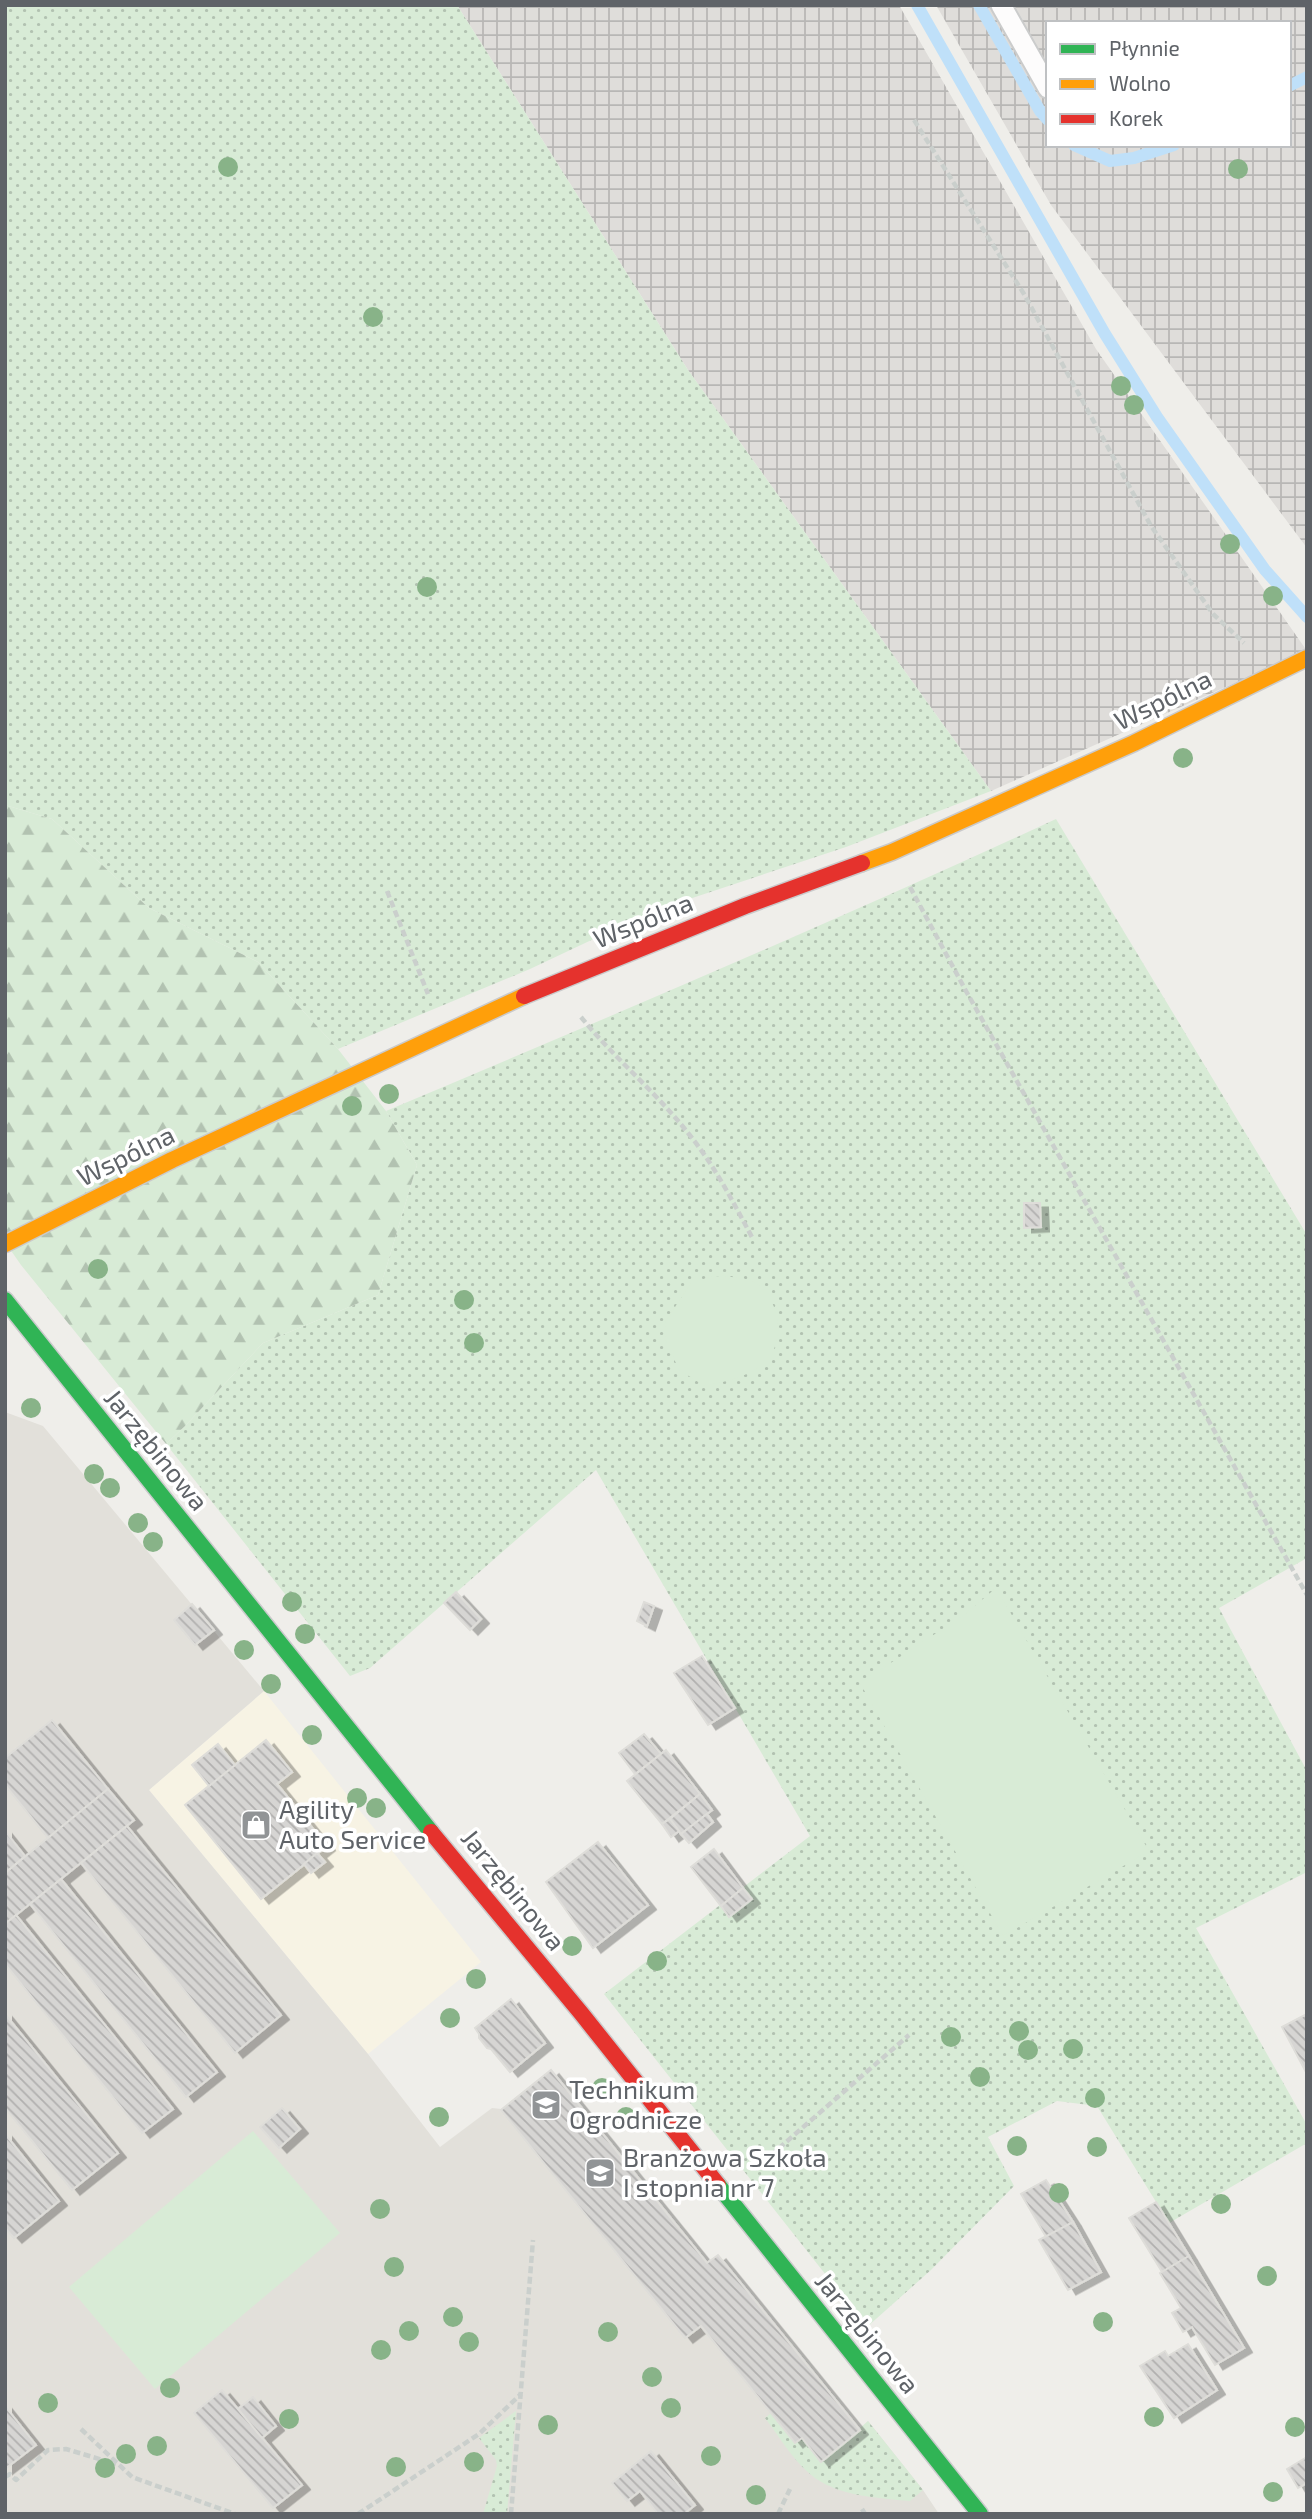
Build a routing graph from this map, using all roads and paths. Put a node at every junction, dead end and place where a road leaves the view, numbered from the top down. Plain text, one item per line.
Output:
1 (1001, 5) edge
2 (1046, 84) edge
3 (914, 120) dead end
4 (1307, 658) edge
5 (1287, 667) junction
6 (892, 852) junction
7 (387, 891) dead end
8 (554, 984) junction
9 (443, 1032) junction
10 (753, 1240) dead end
11 (5, 1244) edge
12 (5, 1300) edge
13 (1307, 1595) edge
14 (909, 2035) dead end
15 (726, 2195) junction
16 (533, 2240) dead end
17 (522, 2393) junction
18 (81, 2429) dead end
19 (119, 2465) junction
20 (5, 2477) edge
21 (790, 2489) dead end
22 (780, 2512) edge
23 (235, 2514) edge
24 (358, 2514) edge
25 (511, 2514) edge
26 (980, 2514) edge

1 - 2 lane
3 - 5 path
4 - 5 street, Wspólna
5 - 6 street, Wspólna
6 - 8 street, Wspólna
6 - 13 path
7 - 9 path
8 - 9 street, Wspólna
8 - 10 path
9 - 11 street, Wspólna
12 - 15 street, Jarzębinowa
14 - 15 path
15 - 26 street, Jarzębinowa
16 - 17 path
17 - 24 path
17 - 25 path
18 - 19 path
19 - 20 path
19 - 23 path
21 - 22 path

